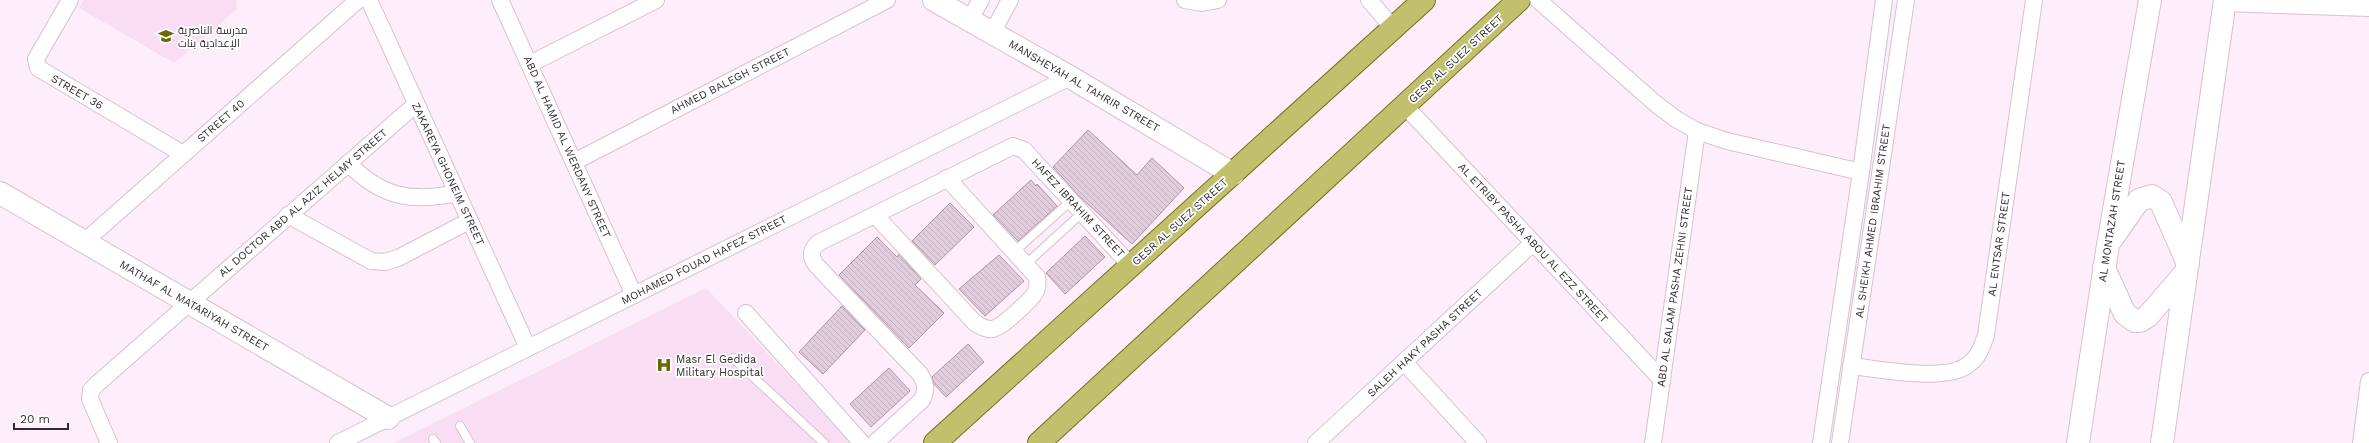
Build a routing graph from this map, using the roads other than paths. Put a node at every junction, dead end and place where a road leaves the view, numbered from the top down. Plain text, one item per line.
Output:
1 (70, 0) edge
2 (358, 0) edge
3 (370, 0) edge
4 (500, 0) edge
5 (656, 0) edge
6 (887, 0) edge
7 (934, 0) edge
8 (982, 0) edge
9 (1010, 0) edge
10 (1185, 0) edge
11 (1218, 0) edge
12 (1369, 0) edge
13 (1424, 0) edge
14 (1519, 0) edge
15 (1538, 0) edge
16 (2034, 0) edge
17 (2150, 0) edge
18 (1879, 1) edge
19 (2225, 2) edge
20 (1905, 4) edge
21 (2369, 8) edge
22 (970, 20) junction
23 (1394, 28) junction
24 (992, 33) junction
25 (530, 64) junction
26 (1070, 77) junction
27 (416, 104) junction
28 (1405, 106) junction
29 (1697, 131) junction
30 (183, 154) junction
31 (574, 162) junction
32 (348, 164) junction
33 (1861, 172) junction
34 (1233, 174) junction
35 (947, 178) junction
36 (0, 193) edge
37 (457, 193) junction
38 (1071, 201) junction
39 (1082, 213) junction
40 (288, 215) junction
41 (875, 215) junction
42 (469, 221) junction
43 (84, 242) junction
44 (1533, 243) junction
45 (2108, 245) junction
46 (1015, 251) junction
47 (1026, 264) junction
48 (1132, 267) junction
49 (2104, 268) junction
50 (2187, 268) junction
51 (634, 295) junction
52 (190, 303) junction
53 (746, 313) dead end
54 (528, 348) junction
55 (733, 358) dead end
56 (1404, 362) junction
57 (1851, 366) junction
58 (1662, 380) junction
59 (2369, 381) edge
60 (388, 418) junction
61 (460, 426) dead end
62 (109, 443) edge
63 (338, 443) edge
64 (470, 443) edge
65 (824, 443) edge
66 (862, 443) edge
67 (875, 443) edge
68 (935, 443) edge
69 (1039, 443) edge
70 (1316, 443) edge
71 (1478, 443) edge
72 (1653, 443) edge
73 (1821, 443) edge
74 (1840, 443) edge
75 (2078, 443) edge
76 (2162, 443) edge
77 (2361, 443) edge

1 - 30 street, STREET 36
2 - 30 street, STREET 40
3 - 27 street, ZAKAREYA GHONEIM STREET
4 - 25 street, ABD AL HAMID AL WERDANY STREET
5 - 25 street
6 - 31 street, AHMED BALEGH STREET
7 - 22 street, MANSHEYAH AL TAHRIR STREET
8 - 22 street
9 - 24 street
10 - 11 street
12 - 23 street
13 - 23 main road, GESR AL SUEZ STREET
14 - 28 main road, GESR AL SUEZ STREET
15 - 29 street
16 - 57 street, AL ENTSAR STREET
17 - 45 street, AL MONTAZAH STREET
18 - 20 street
18 - 33 street, AL SHEIKH AHMED IBRAHIM STREET
19 - 21 street
19 - 50 street
20 - 57 street, AL SHEIKH AHMED IBRAHIM STREET
22 - 24 street, MANSHEYAH AL TAHRIR STREET
23 - 34 main road, GESR AL SUEZ STREET
24 - 26 street, MANSHEYAH AL TAHRIR STREET
25 - 31 street, ABD AL HAMID AL WERDANY STREET
26 - 34 street, MANSHEYAH AL TAHRIR STREET
26 - 51 street, MOHAMED FOUAD HAFEZ STREET
27 - 32 street, AL DOCTOR ABD AL AZIZ HELMY STREET
27 - 37 street, ZAKAREYA GHONEIM STREET
28 - 44 street, AL ETRIBY PASHA ABOU AL EZZ STREET
28 - 69 main road, GESR AL SUEZ STREET
29 - 33 street
29 - 58 street, ABD AL SALAM PASHA ZEHNI STREET
30 - 43 street, STREET 40
31 - 51 street, ABD AL HAMID AL WERDANY STREET
32 - 37 street
32 - 40 street, AL DOCTOR ABD AL AZIZ HELMY STREET
33 - 73 street, AL SHEIKH AHMED IBRAHIM STREET
34 - 48 main road, GESR AL SUEZ STREET
35 - 38 street, HAFEZ IBRAHIM STREET
35 - 41 street
35 - 46 street
36 - 43 street, MATHAF AL MATARIYAH STREET
37 - 42 street, ZAKAREYA GHONEIM STREET
38 - 39 street, HAFEZ IBRAHIM STREET
38 - 46 lane
39 - 47 lane
39 - 48 street, HAFEZ IBRAHIM STREET
40 - 42 street
40 - 52 street, AL DOCTOR ABD AL AZIZ HELMY STREET
41 - 47 street
41 - 67 street
42 - 54 street, ZAKAREYA GHONEIM STREET
43 - 52 street, MATHAF AL MATARIYAH STREET
44 - 56 street, SALEH HAKY PASHA STREET
44 - 58 street, AL ETRIBY PASHA ABOU AL EZZ STREET
45 - 49 street, AL MONTAZAH STREET
45 - 50 street
46 - 47 street
48 - 68 main road, GESR AL SUEZ STREET
49 - 50 street
49 - 75 street, AL MONTAZAH STREET
50 - 76 street
51 - 54 street, MOHAMED FOUAD HAFEZ STREET
52 - 60 street, MATHAF AL MATARIYAH STREET
52 - 62 street, AL DOCTOR ABD AL AZIZ HELMY STREET
53 - 66 street
54 - 60 street, MOHAMED FOUAD HAFEZ STREET
55 - 65 lane
56 - 70 street, SALEH HAKY PASHA STREET
56 - 71 street
57 - 74 street, AL SHEIKH AHMED IBRAHIM STREET
58 - 72 street, ABD AL SALAM PASHA ZEHNI STREET
59 - 77 street
60 - 63 street, MOHAMED FOUAD HAFEZ STREET
61 - 64 lane

